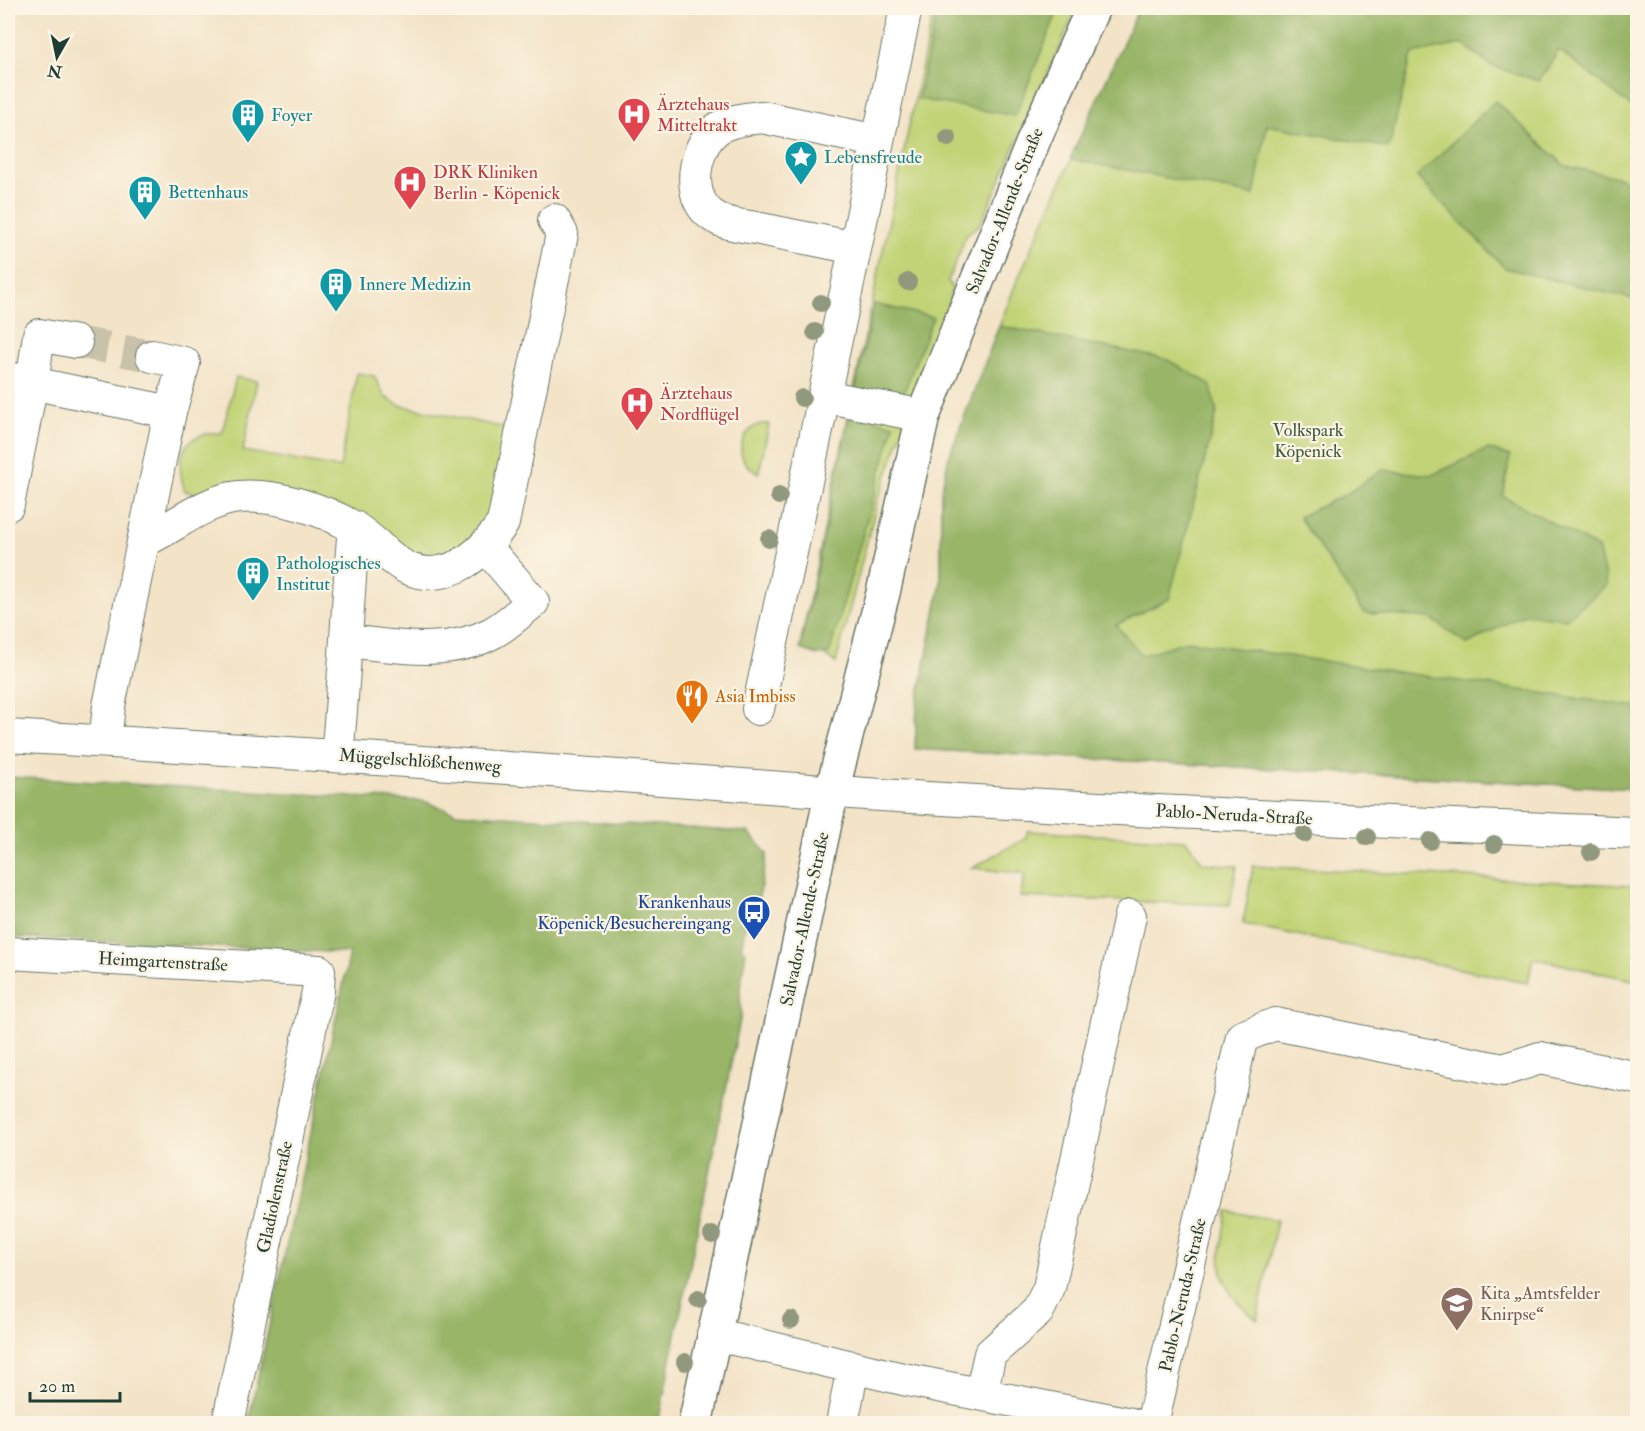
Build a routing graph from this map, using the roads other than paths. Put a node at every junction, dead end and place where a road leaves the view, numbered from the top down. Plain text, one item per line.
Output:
1 (906, 8) edge
2 (1093, 8) edge
3 (877, 141) junction
4 (554, 220) dead end
5 (855, 248) junction
6 (76, 342) tunnel mouth
7 (152, 356) tunnel mouth
8 (20, 380) edge
9 (824, 396) junction
10 (170, 411) junction
11 (923, 416) junction
12 (12, 455) edge
13 (8, 505) edge
14 (354, 527) junction
15 (144, 541) junction
16 (486, 547) junction
17 (346, 641) junction
18 (758, 709) dead end
19 (8, 736) edge
20 (105, 741) junction
21 (337, 755) junction
22 (832, 791) junction
23 (1638, 833) edge
24 (1130, 916) dead end
25 (8, 953) edge
26 (319, 971) joint
27 (1638, 1078) edge
28 (713, 1334) junction
29 (853, 1367) junction
30 (981, 1394) junction
31 (228, 1424) edge
32 (695, 1424) edge
33 (842, 1424) edge
34 (1131, 1424) edge
35 (1152, 1424) edge

1 - 3 street
2 - 11 main road, Salvador-Allende-Straße
3 - 5 street
3 - 5 street
4 - 16 street
5 - 9 street
6 - 8 street
7 - 10 street
8 - 10 street
8 - 12 street
9 - 11 street
9 - 18 street
10 - 15 street
11 - 22 main road, Salvador-Allende-Straße
12 - 13 street
14 - 15 street
14 - 16 street
14 - 17 street
15 - 20 street
16 - 17 street
17 - 21 street
19 - 20 street, Müggelschlößchenweg
20 - 21 street, Müggelschlößchenweg
21 - 22 street, Müggelschlößchenweg
22 - 23 street, Pablo-Neruda-Straße
22 - 28 main road, Salvador-Allende-Straße
24 - 30 street
25 - 26 street, Heimgartenstraße
26 - 31 street, Gladiolenstraße
27 - 35 street, Pablo-Neruda-Straße
28 - 29 street
28 - 32 main road, Salvador-Allende-Straße
29 - 30 street
29 - 33 street
30 - 34 street

